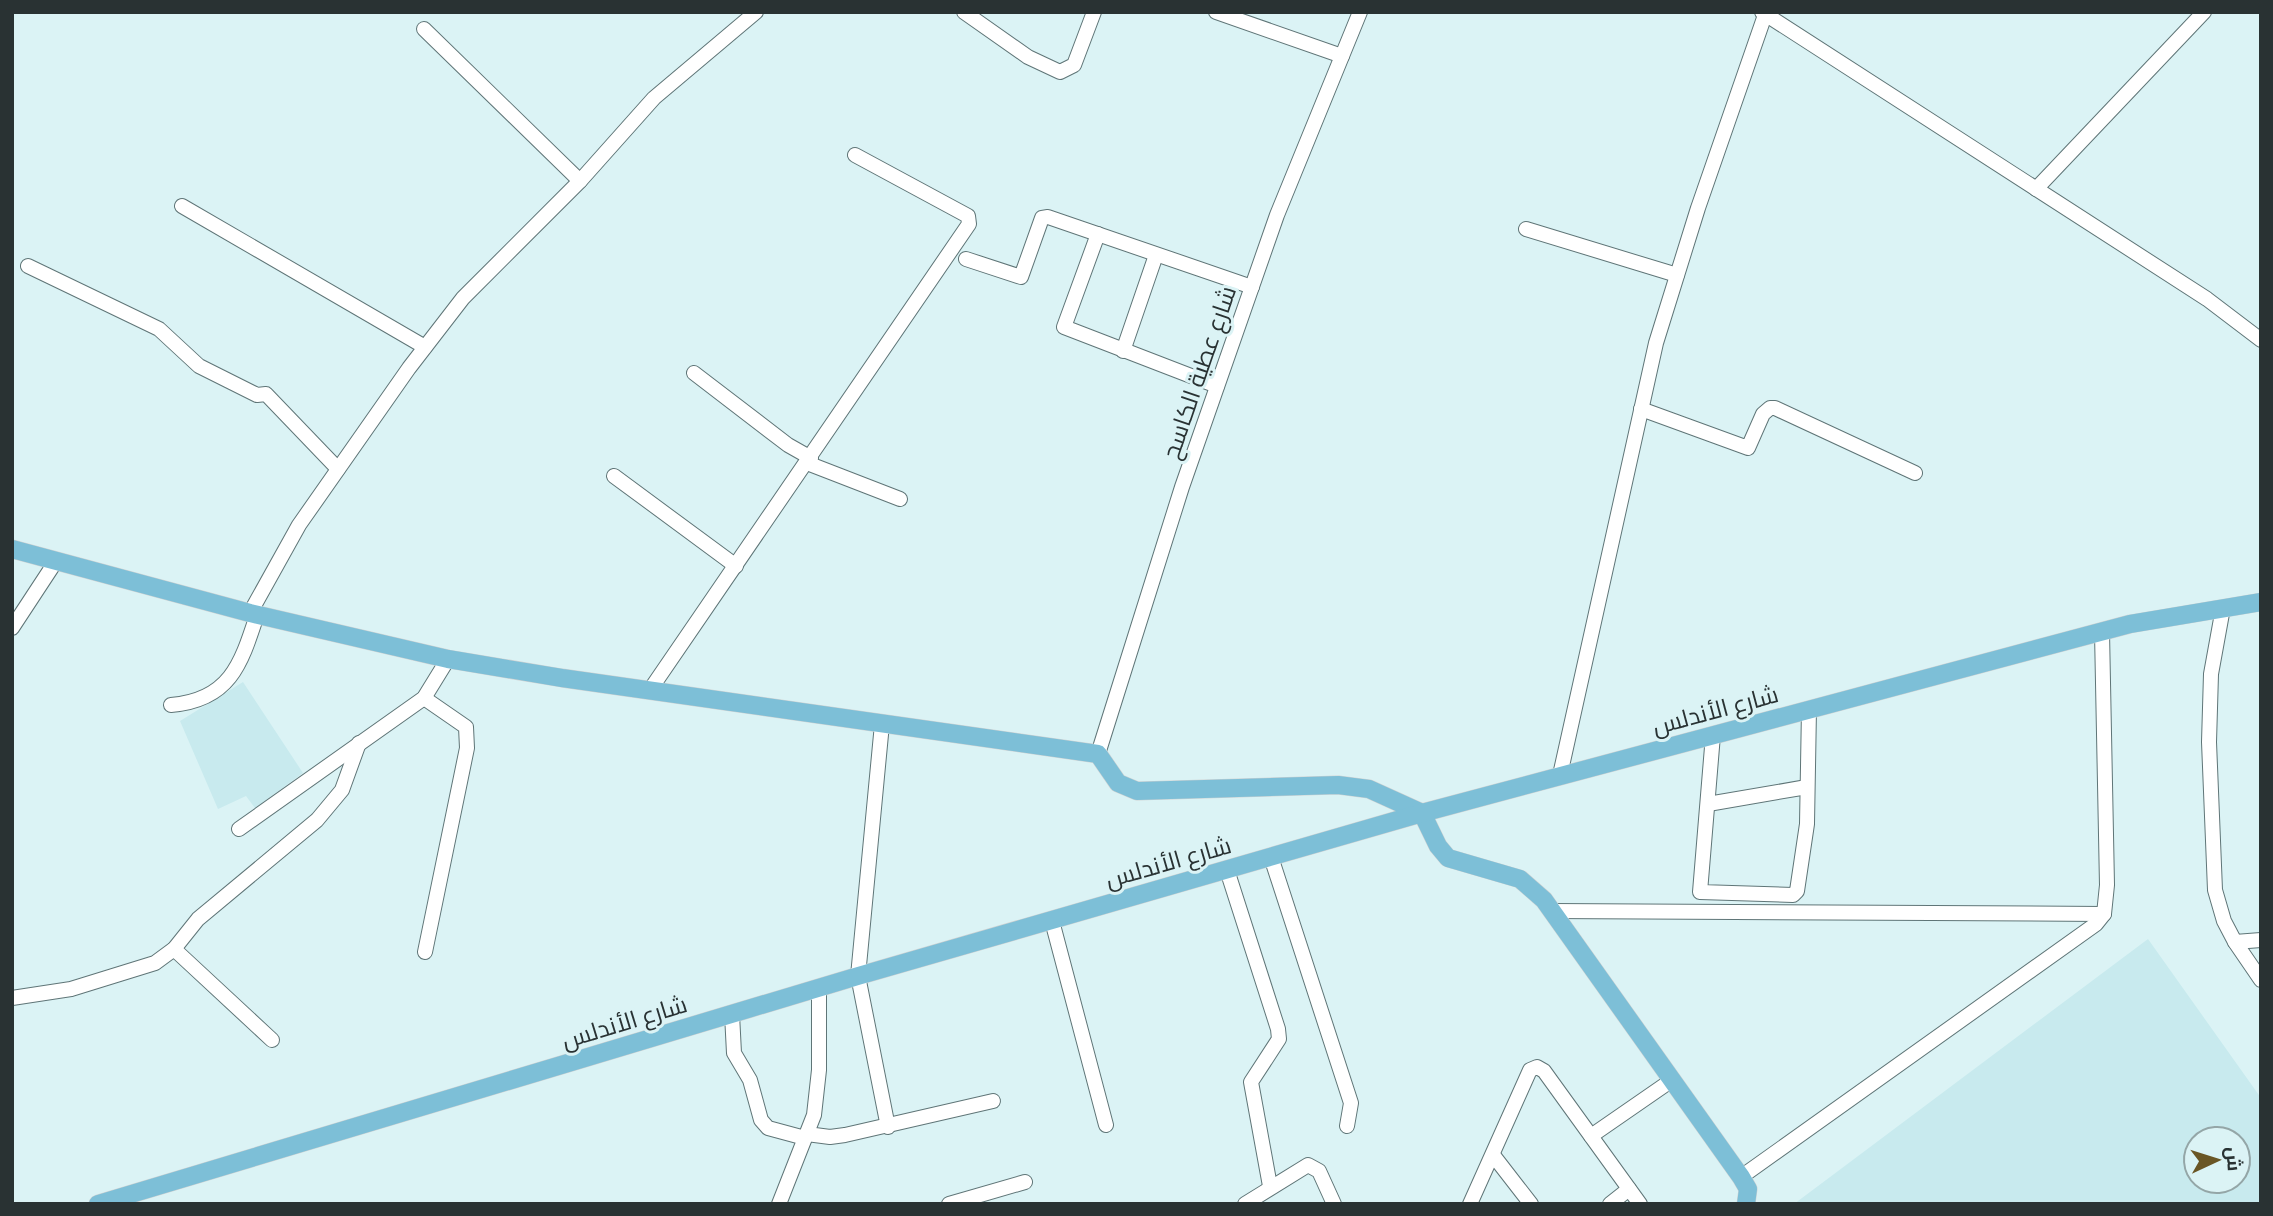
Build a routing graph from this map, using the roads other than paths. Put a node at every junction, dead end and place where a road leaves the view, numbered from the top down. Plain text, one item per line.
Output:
1 (756, 12) edge
2 (964, 12) edge
3 (1094, 12) edge
4 (1216, 12) edge
5 (1360, 12) edge
6 (2204, 12) edge
7 (1764, 13) edge
8 (424, 29) dead end
9 (1342, 56) junction
10 (856, 155) dead end
11 (580, 181) junction
12 (2036, 189) junction
13 (182, 206) dead end
14 (1526, 229) dead end
15 (1098, 234) junction
16 (1156, 255) junction
17 (966, 259) dead end
18 (27, 266) dead end
19 (1677, 275) junction
20 (1252, 287) junction
21 (2261, 340) edge
22 (425, 347) junction
23 (1122, 351) junction
24 (694, 373) dead end
25 (1217, 386) junction
26 (1641, 409) junction
27 (809, 461) junction
28 (338, 470) junction
29 (1915, 472) dead end
30 (614, 476) dead end
31 (900, 499) dead end
32 (12, 549) edge
33 (56, 561) junction
34 (736, 566) junction
35 (2261, 602) edge
36 (2223, 608) junction
37 (253, 614) junction
38 (12, 628) edge
39 (2102, 632) junction
40 (448, 659) junction
41 (650, 690) junction
42 (424, 698) junction
43 (171, 705) dead end
44 (1809, 709) junction
45 (883, 724) junction
46 (1713, 734) junction
47 (359, 743) junction
48 (1098, 754) junction
49 (1560, 775) junction
50 (1807, 787) junction
51 (1708, 804) junction
52 (1422, 813) junction
53 (239, 829) dead end
54 (1271, 857) junction
55 (1227, 870) junction
56 (1551, 911) junction
57 (2104, 914) junction
58 (1052, 920) junction
59 (2261, 940) edge
60 (2235, 942) junction
61 (174, 949) junction
62 (425, 951) dead end
63 (858, 976) junction
64 (2261, 980) edge
65 (819, 989) junction
66 (12, 998) edge
67 (732, 1014) junction
68 (272, 1040) dead end
69 (1672, 1080) junction
70 (993, 1101) dead end
71 (1106, 1125) dead end
72 (1347, 1126) dead end
73 (888, 1127) junction
74 (806, 1136) junction
75 (1591, 1136) junction
76 (1493, 1155) junction
77 (1741, 1177) junction
78 (1025, 1182) dead end
79 (1270, 1186) junction
80 (1629, 1189) junction
81 (98, 1204) edge
82 (779, 1204) edge
83 (949, 1204) edge
84 (1245, 1204) edge
85 (1334, 1204) edge
86 (1470, 1204) edge
87 (1531, 1204) edge
88 (1611, 1204) edge
89 (1640, 1204) edge
90 (1746, 1204) edge

1 - 11 street
2 - 3 street
4 - 9 street
5 - 9 street, شارع عطية الكاسح
6 - 12 street
7 - 12 street
7 - 19 street
8 - 11 street
9 - 20 street, شارع عطية الكاسح
10 - 27 street
11 - 22 street
12 - 21 street
13 - 22 street
14 - 19 street
15 - 16 street
15 - 17 street
15 - 23 street
16 - 20 street
16 - 23 street
18 - 28 street
19 - 26 street
20 - 25 street, شارع عطية الكاسح
22 - 28 street
23 - 25 street
24 - 27 street
25 - 48 street, شارع عطية الكاسح
26 - 29 street
26 - 49 street
27 - 31 street
27 - 34 street
28 - 37 street
30 - 34 street
32 - 33 main road
33 - 37 main road
33 - 38 street
34 - 41 street
35 - 36 main road, شارع الأندلس
36 - 39 main road, شارع الأندلس
36 - 60 street
37 - 40 main road
37 - 43 street
39 - 44 main road, شارع الأندلس
39 - 57 street
40 - 41 main road
40 - 42 street
41 - 45 main road
42 - 47 street
42 - 62 street
44 - 46 main road, شارع الأندلس
44 - 50 street
45 - 48 main road
45 - 63 street
46 - 49 main road, شارع الأندلس
46 - 51 street
47 - 53 street
47 - 61 street
48 - 52 main road
49 - 52 main road, شارع الأندلس
50 - 51 street
50 - 51 street
52 - 54 main road, شارع الأندلس
52 - 56 main road
54 - 55 main road, شارع الأندلس
54 - 72 street
55 - 58 main road, شارع الأندلس
55 - 79 street
56 - 57 street
56 - 69 main road
57 - 77 street
58 - 63 main road, شارع الأندلس
58 - 71 street
59 - 60 street
60 - 64 street
61 - 66 street
61 - 68 street
63 - 65 main road, شارع الأندلس
63 - 73 street
65 - 67 main road, شارع الأندلس
65 - 74 street
67 - 74 street
67 - 81 main road, شارع الأندلس
69 - 75 street
69 - 77 main road
70 - 73 street
73 - 74 street
74 - 82 street
75 - 76 street
75 - 80 street
76 - 86 street
76 - 87 street
77 - 90 main road
78 - 83 street
79 - 84 street
79 - 85 street
80 - 88 street
80 - 89 street

